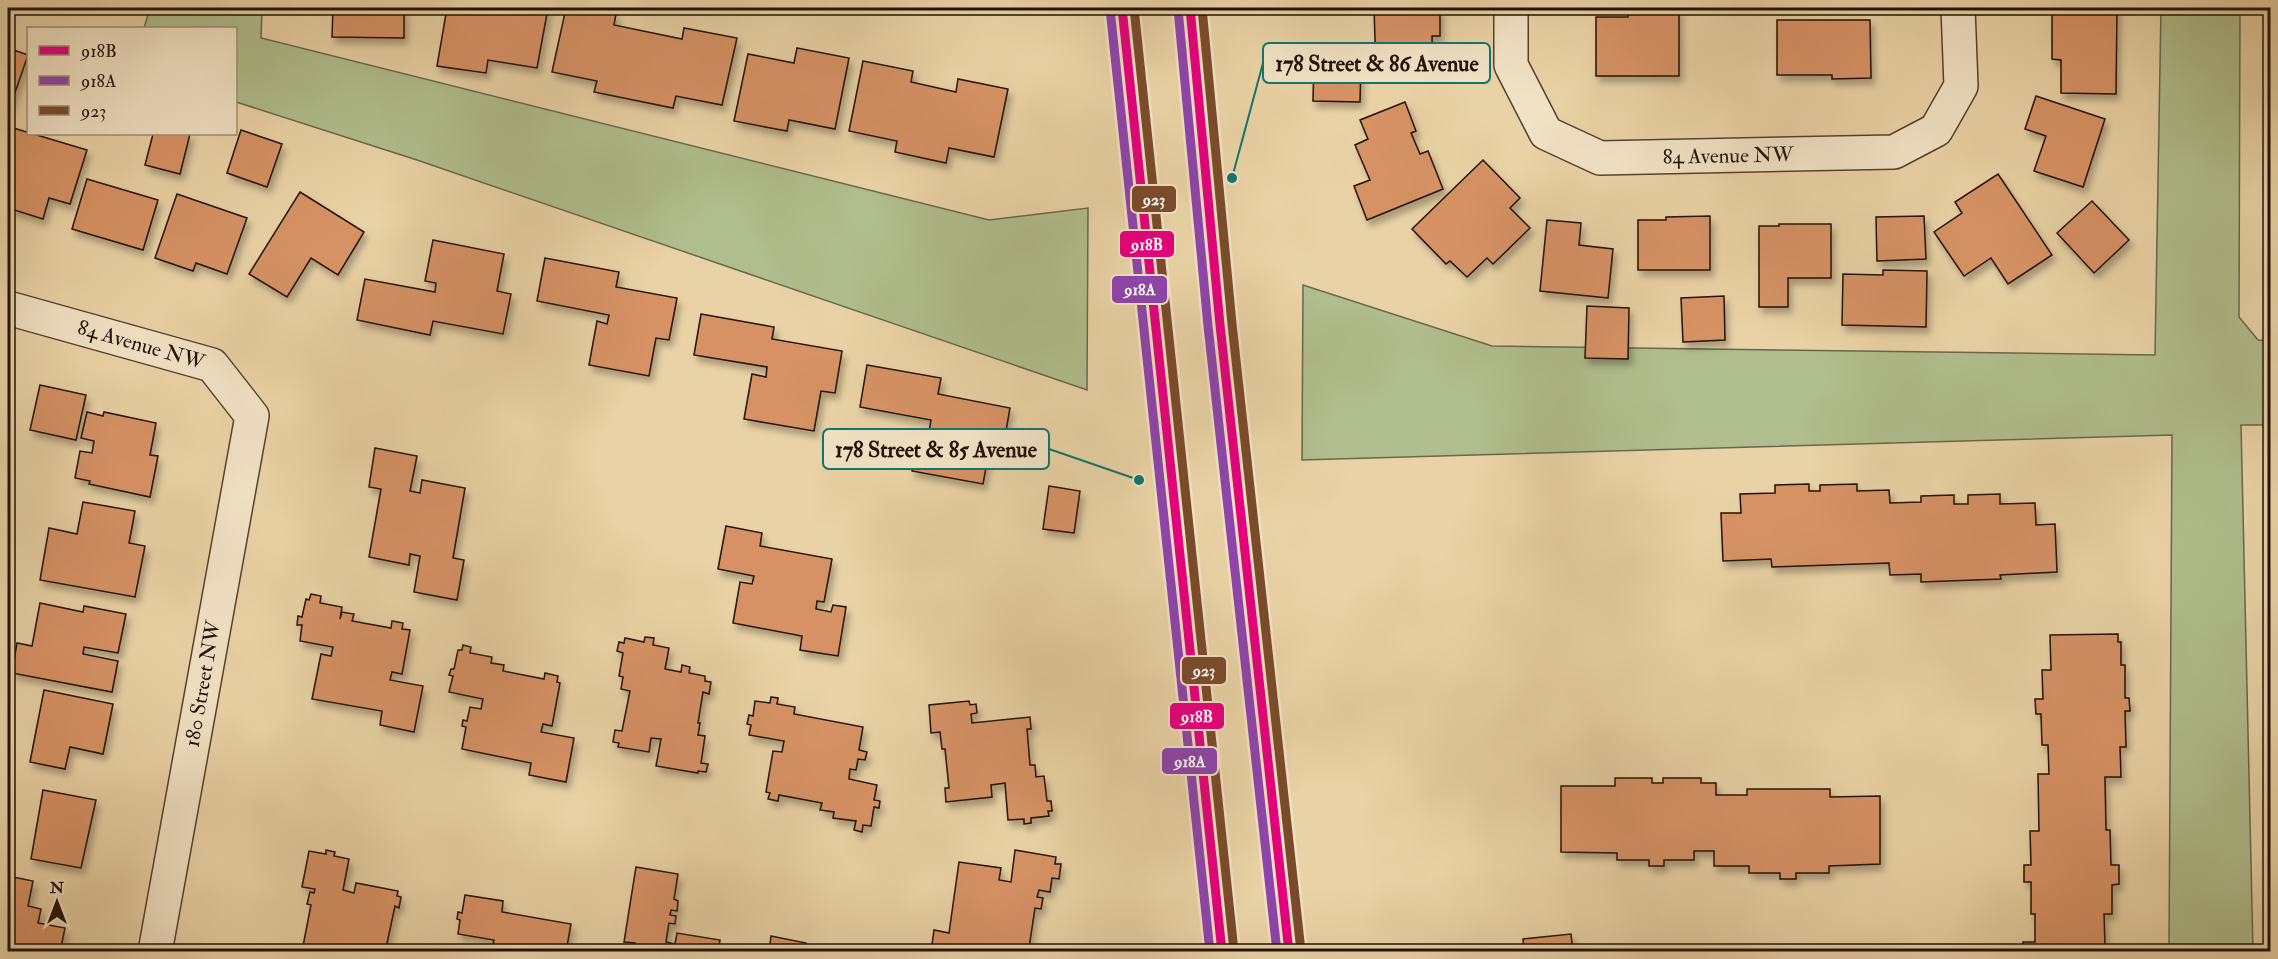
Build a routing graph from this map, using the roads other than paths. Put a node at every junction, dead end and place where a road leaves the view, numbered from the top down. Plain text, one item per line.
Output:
1 (1122, 8) edge
2 (1190, 8) edge
3 (1511, 8) edge
4 (1958, 8) edge
5 (8, 308) edge
6 (252, 416) joint
7 (155, 951) edge
8 (1222, 951) edge
9 (1289, 951) edge

1 - 8 main road
2 - 9 main road
3 - 4 main road, 84 Avenue NW
5 - 6 main road, 84 Avenue NW
6 - 7 main road, 180 Street NW

